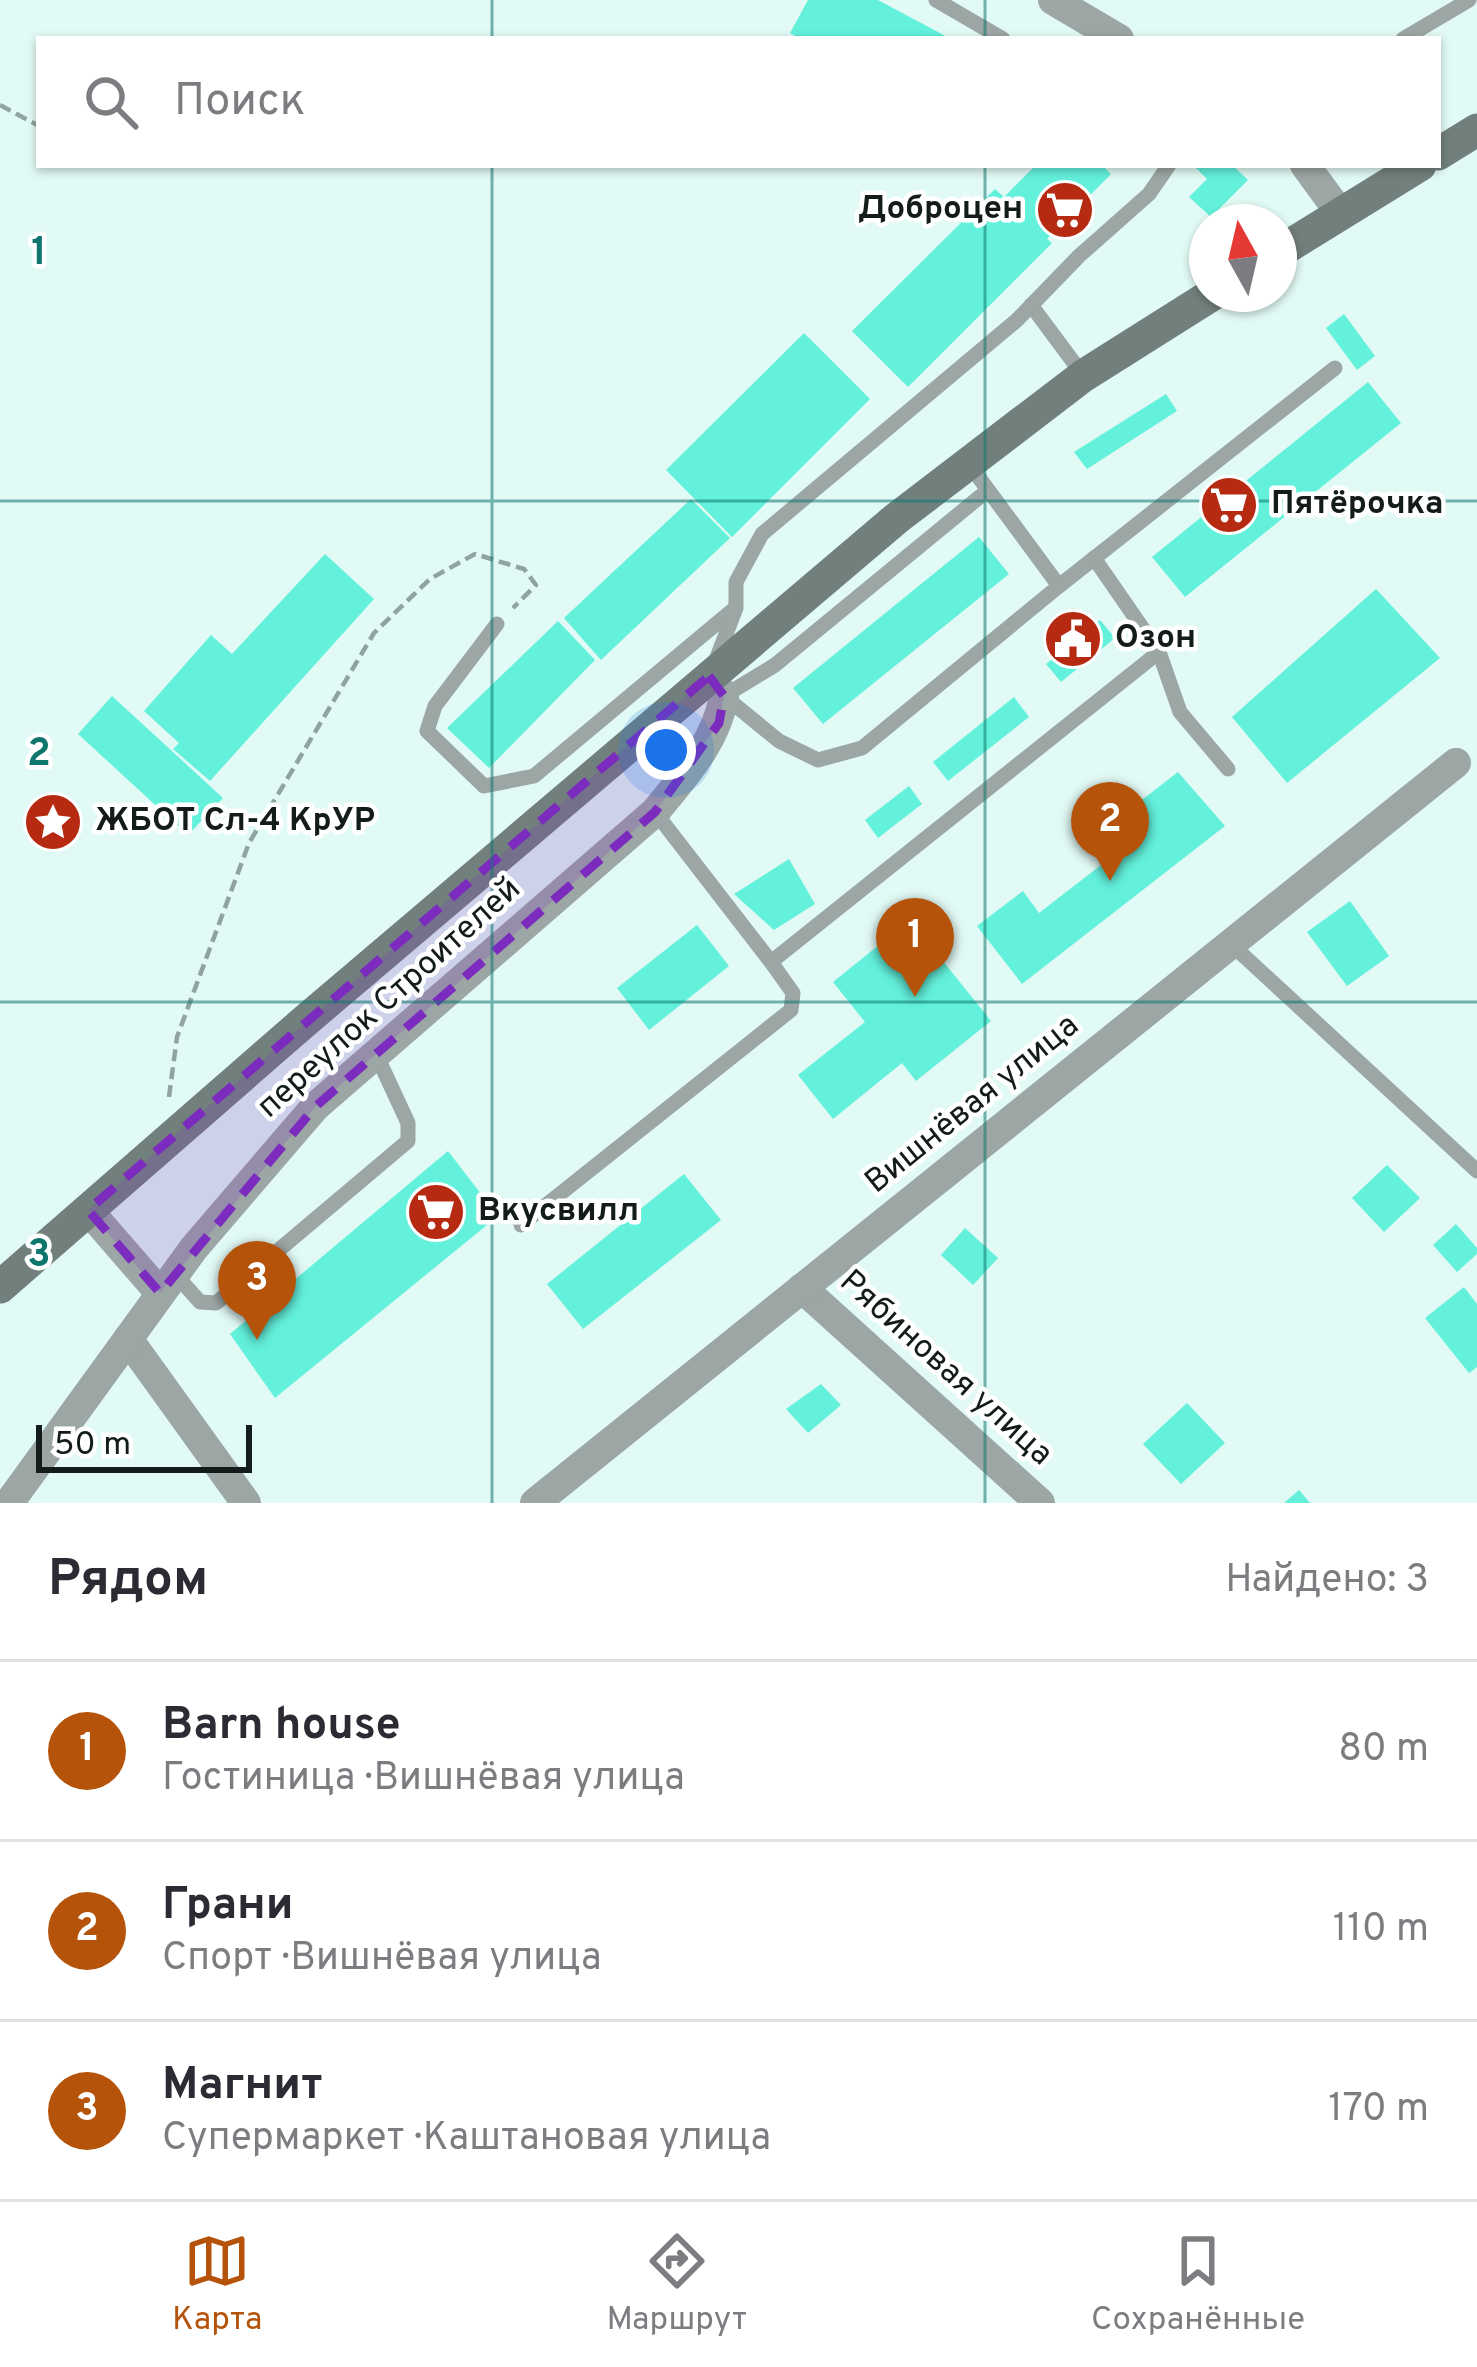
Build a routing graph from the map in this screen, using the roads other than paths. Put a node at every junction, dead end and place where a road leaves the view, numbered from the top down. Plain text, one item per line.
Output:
1 (936, 0) edge
2 (1053, 0) edge
3 (1469, 0) edge
4 (998, 36) edge
5 (1114, 36) edge
6 (1408, 36) edge
7 (1477, 130) edge
8 (1441, 152) edge
9 (1167, 168) edge
10 (1307, 168) edge
11 (1415, 168) edge
12 (1340, 213) junction
13 (1297, 240) edge
14 (1031, 305) junction
15 (1189, 309) edge
16 (1334, 368) dead end
17 (1083, 376) junction
18 (979, 477) junction
19 (1094, 558) junction
20 (1059, 586) junction
21 (736, 608) junction
22 (497, 625) road end
23 (1160, 652) junction
24 (717, 686) junction
25 (1456, 763) dead end
26 (1228, 770) dead end
27 (655, 812) junction
28 (1231, 944) junction
29 (771, 962) junction
30 (376, 1054) junction
31 (1477, 1171) edge
32 (88, 1210) junction
33 (521, 1225) dead end
34 (168, 1284) junction
35 (0, 1287) edge
36 (802, 1288) junction
37 (128, 1339) junction
38 (8, 1503) edge
39 (246, 1503) edge
40 (535, 1503) edge
41 (1040, 1503) edge

1 - 4 lane
2 - 5 street
3 - 6 lane
7 - 8 main road
9 - 14 lane
10 - 12 street
11 - 12 main road
12 - 13 main road
14 - 17 lane
14 - 21 lane
15 - 17 main road
16 - 19 lane
17 - 18 main road
18 - 20 lane
18 - 24 main road
19 - 20 lane
19 - 23 lane
20 - 24 lane
21 - 22 lane
21 - 24 lane
23 - 26 lane
23 - 29 lane
24 - 27 street, переулок Строителей
24 - 32 main road
25 - 28 street, Вишнёвая улица
27 - 29 lane
27 - 30 street, переулок Строителей
28 - 31 lane
28 - 36 street, Вишнёвая улица
29 - 33 lane
30 - 34 street, переулок Строителей
30 - 34 lane
32 - 34 street
32 - 35 main road
34 - 37 street, переулок Строителей
36 - 40 street, Вишнёвая улица
36 - 41 street, Рябиновая улица
37 - 38 street, переулок Строителей
37 - 39 street

